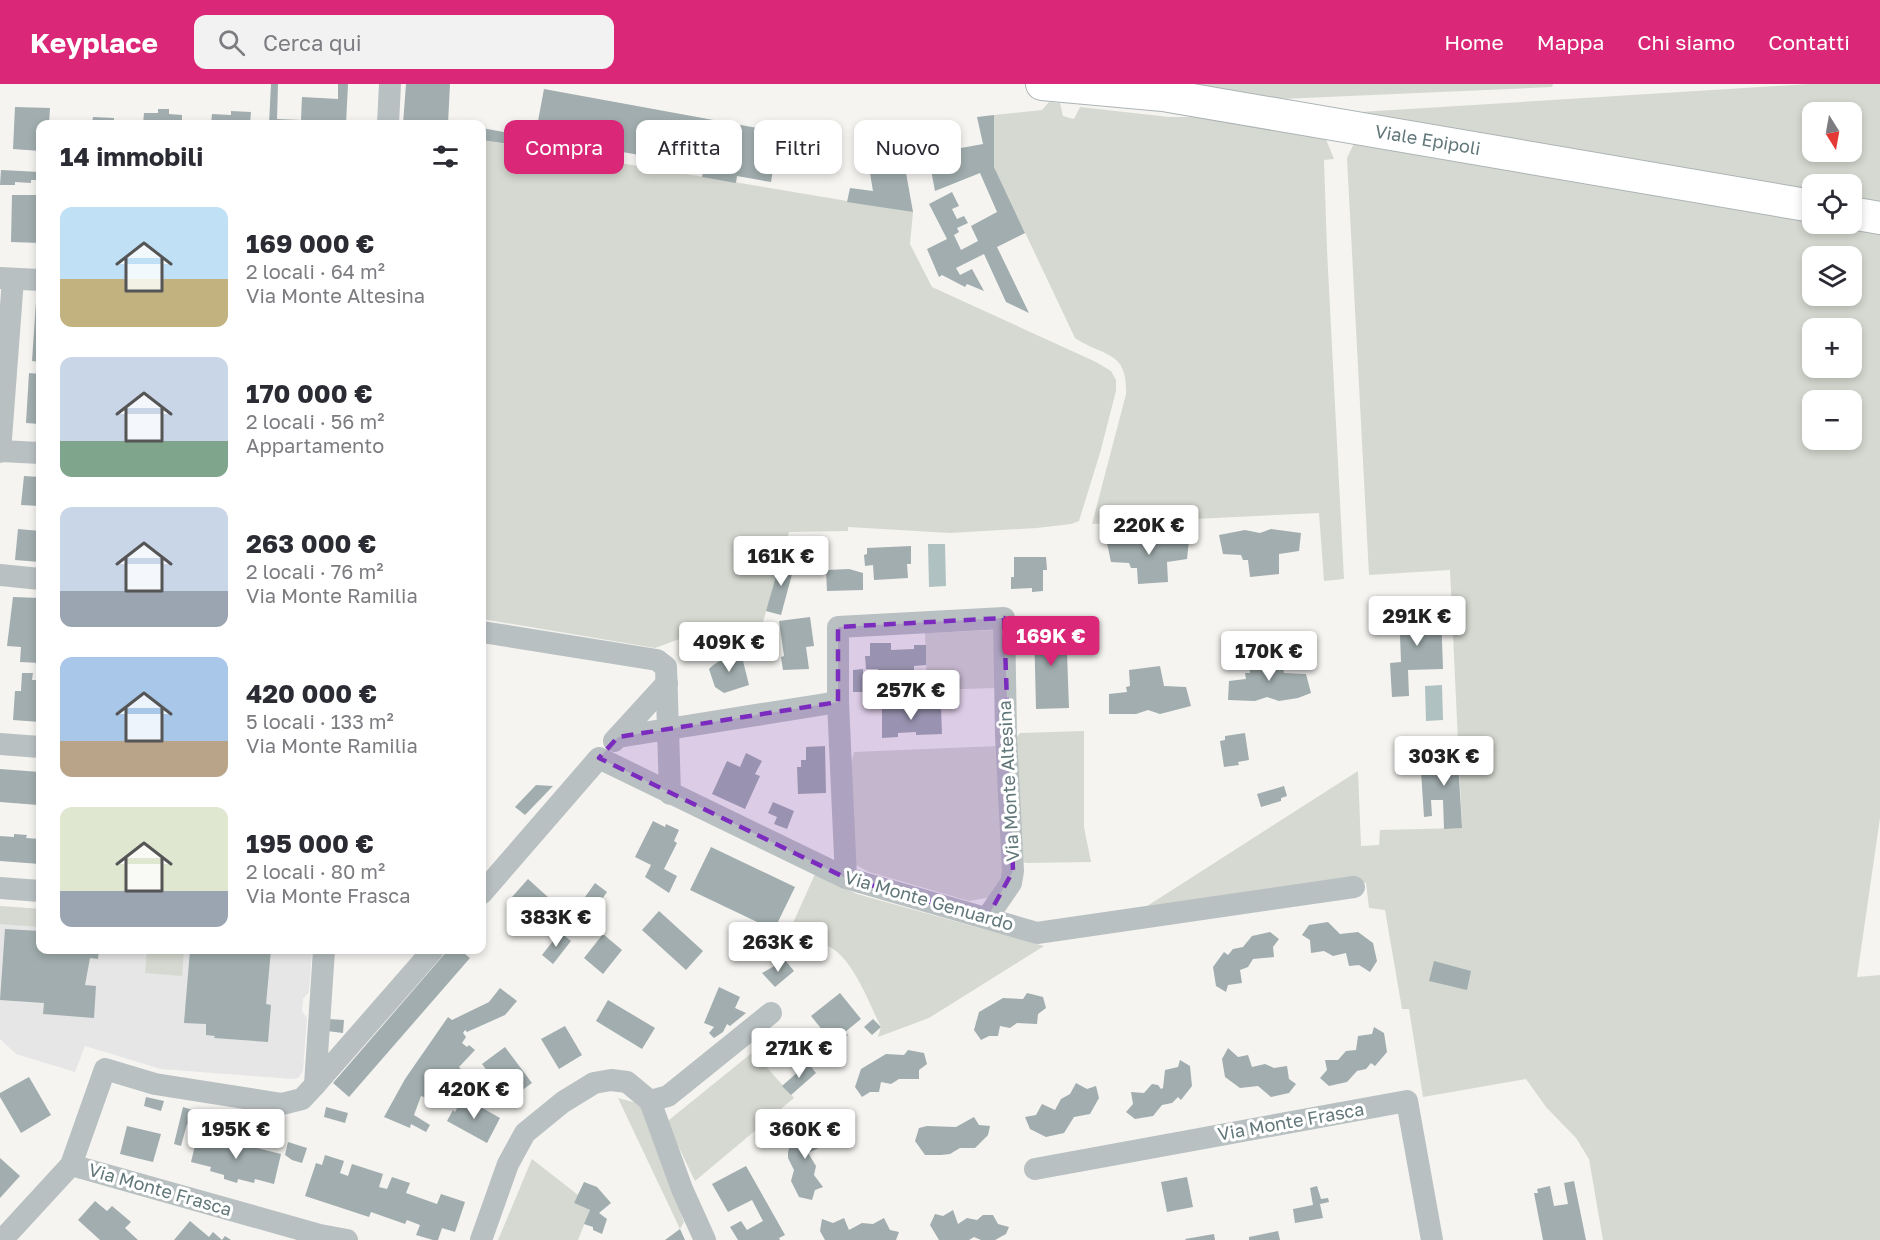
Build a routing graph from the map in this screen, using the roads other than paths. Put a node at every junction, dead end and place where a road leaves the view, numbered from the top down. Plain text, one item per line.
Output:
1 (390, 84) edge
2 (1055, 85) edge
3 (388, 120) edge
4 (1802, 204) edge
5 (1862, 215) edge
6 (1880, 218) edge
7 (7, 278) edge
8 (36, 280) edge
9 (0, 451) edge
10 (36, 453) edge
11 (0, 576) edge
12 (36, 579) edge
13 (486, 633) edge
14 (667, 683) junction
15 (838, 702) junction
16 (668, 729) junction
17 (618, 737) junction
18 (0, 744) edge
19 (36, 747) edge
20 (599, 758) junction
21 (670, 794) junction
22 (846, 878) junction
23 (1354, 887) dead end
24 (0, 888) edge
25 (486, 888) edge
26 (36, 891) edge
27 (987, 918) junction
28 (324, 954) edge
29 (430, 954) edge
30 (771, 1013) dead end
31 (315, 1085) junction
32 (650, 1101) junction
33 (71, 1165) junction
34 (1035, 1169) dead end
35 (318, 1237) edge
36 (2, 1240) edge
37 (347, 1240) edge
38 (481, 1240) edge
39 (705, 1240) edge
40 (1432, 1240) edge

1 - 3 street
2 - 4 main road, Viale Epipoli
5 - 6 main road
7 - 8 street
7 - 9 street
9 - 10 street
11 - 12 street
13 - 14 street
14 - 16 street
14 - 17 street
15 - 16 street
15 - 22 street
15 - 27 street, Via Monte Altesina
16 - 17 street
16 - 21 street
17 - 20 street
18 - 19 street
20 - 21 street, Via Monte Genuardo
20 - 25 street
21 - 22 street, Via Monte Genuardo
22 - 27 street, Via Monte Genuardo
23 - 27 street, Via Monte Genuardo
24 - 26 street
28 - 31 street
29 - 31 street
30 - 32 street
31 - 33 street
32 - 38 street
32 - 39 street
33 - 35 street, Via Monte Frasca
33 - 36 street, Via Monte Frasca
34 - 40 street, Via Monte Frasca
35 - 37 street, Via Monte Frasca

